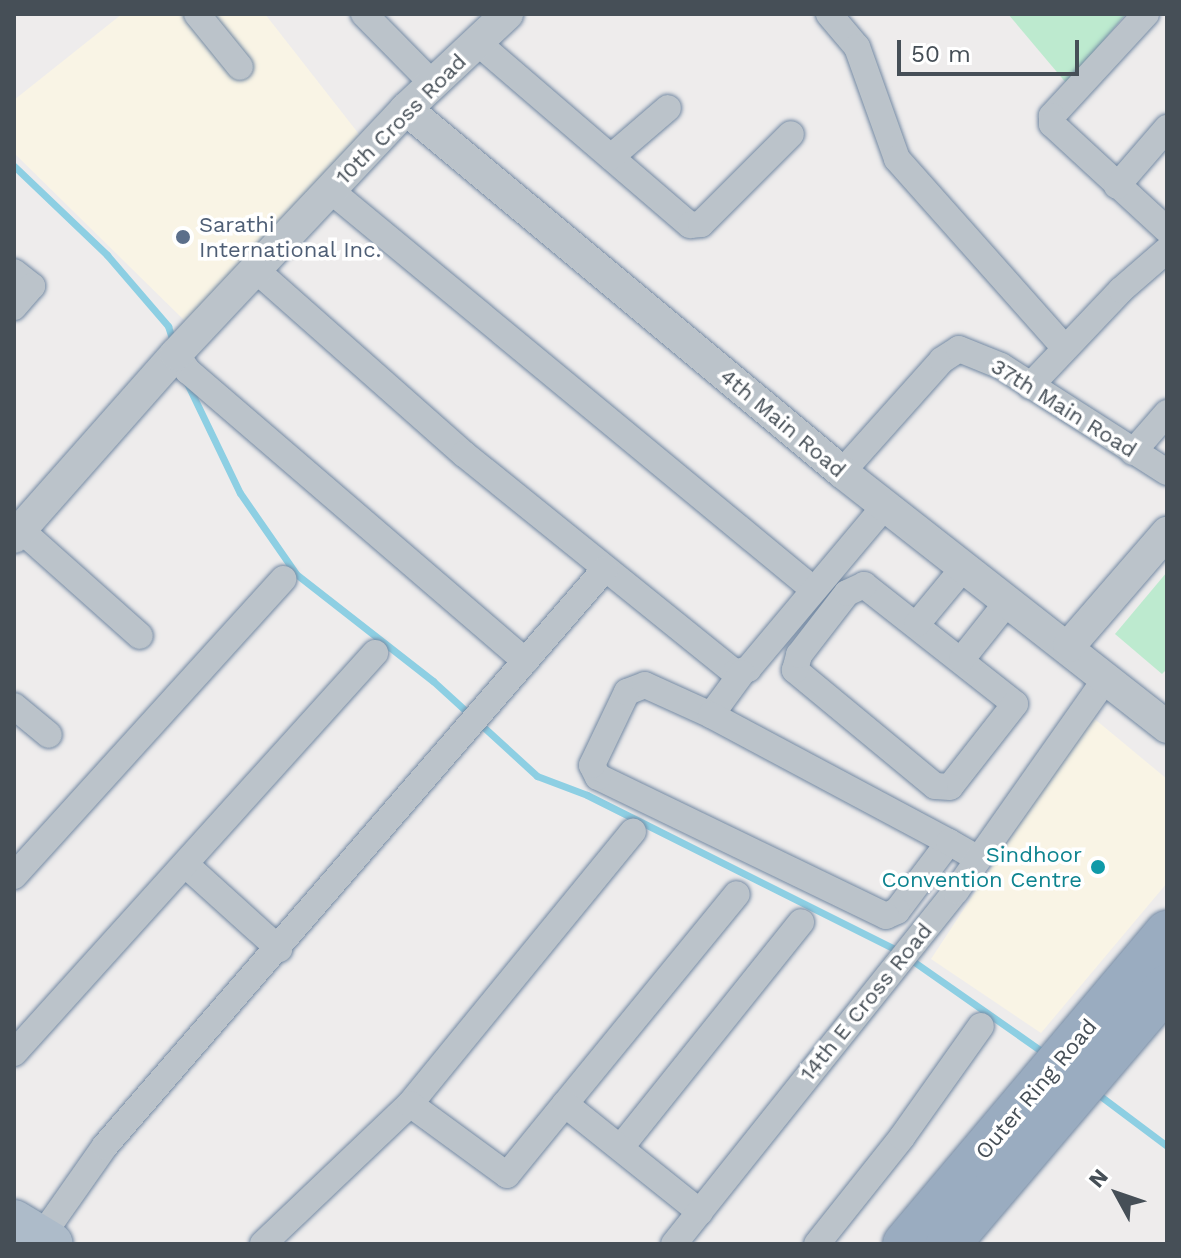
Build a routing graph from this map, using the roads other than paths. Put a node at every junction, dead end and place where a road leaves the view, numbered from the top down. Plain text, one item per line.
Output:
1 (197, 14) edge
2 (364, 14) edge
3 (829, 14) edge
4 (1146, 14) edge
5 (505, 15) edge
6 (477, 42) junction
7 (240, 67) dead end
8 (433, 84) junction
9 (668, 108) dead end
10 (406, 109) junction
11 (1167, 128) edge
12 (791, 134) dead end
13 (611, 157) junction
14 (1117, 186) junction
15 (330, 190) junction
16 (1167, 230) edge
17 (1167, 250) edge
18 (256, 270) junction
19 (23, 279) edge
20 (14, 307) edge
21 (187, 343) junction
22 (1064, 347) junction
23 (1030, 386) junction
24 (1167, 413) edge
25 (1133, 452) junction
26 (842, 472) junction
27 (1167, 472) edge
28 (885, 506) junction
29 (1167, 533) edge
30 (17, 534) edge
31 (965, 566) junction
32 (605, 569) junction
33 (283, 579) dead end
34 (814, 590) junction
35 (1009, 600) junction
36 (917, 624) junction
37 (140, 636) dead end
38 (1069, 646) junction
39 (375, 653) dead end
40 (962, 659) junction
41 (525, 661) junction
42 (742, 673) junction
43 (1107, 677) junction
44 (14, 706) edge
45 (711, 715) junction
46 (1167, 727) edge
47 (49, 735) dead end
48 (633, 832) dead end
49 (949, 842) junction
50 (979, 859) junction
51 (185, 864) junction
52 (14, 876) edge
53 (925, 876) junction
54 (956, 891) junction
55 (737, 894) dead end
56 (801, 922) dead end
57 (1167, 933) edge
58 (279, 949) junction
59 (1167, 987) edge
60 (981, 1026) dead end
61 (14, 1053) edge
62 (1071, 1073) junction
63 (410, 1104) junction
64 (565, 1104) junction
65 (621, 1147) junction
66 (700, 1212) junction
67 (36, 1234) edge
68 (263, 1244) edge
69 (674, 1244) edge
70 (817, 1244) edge
71 (905, 1244) edge
72 (948, 1244) edge

1 - 7 street
2 - 8 street
3 - 22 street
4 - 14 street
5 - 6 street, 10th Cross Road
6 - 8 street, 10th Cross Road
6 - 13 street
8 - 10 street, 10th Cross Road
9 - 13 street
10 - 15 street, 10th Cross Road
10 - 26 street, 4th Main Road
11 - 14 street
12 - 13 street
14 - 16 street
15 - 18 street, 10th Cross Road
15 - 34 street
17 - 22 street
18 - 21 street, 10th Cross Road
18 - 32 street
19 - 20 street
21 - 30 street, 10th Cross Road
21 - 41 street
22 - 23 street
23 - 25 street, 37th Main Road
23 - 26 street, 37th Main Road
24 - 25 street
25 - 27 street, 37th Main Road
26 - 28 street, 4th Main Road
28 - 31 street, 4th Main Road
28 - 34 street
29 - 38 street
30 - 37 street
31 - 35 street, 4th Main Road
31 - 36 street
32 - 41 street
32 - 42 street
33 - 52 street
34 - 42 street
35 - 38 street, 4th Main Road
35 - 40 street
36 - 40 street
36 - 40 street
38 - 43 street, 4th Main Road
39 - 51 street
41 - 58 street
42 - 45 street
43 - 46 street, 4th Main Road
43 - 50 street, 14th E Cross Road
44 - 47 street
45 - 49 street
45 - 53 street
48 - 63 street
49 - 50 street
49 - 53 street
50 - 54 street, 14th E Cross Road
51 - 58 street
51 - 61 street
53 - 54 street
54 - 66 street, 14th E Cross Road
55 - 64 street
56 - 65 street
57 - 62 highway, Outer Ring Road
58 - 67 street
59 - 62 highway, Outer Ring Road
60 - 70 street
62 - 71 highway, Outer Ring Road
62 - 72 highway, Outer Ring Road
63 - 64 street
63 - 68 street
64 - 65 street
65 - 66 street
66 - 69 street, 14th E Cross Road

